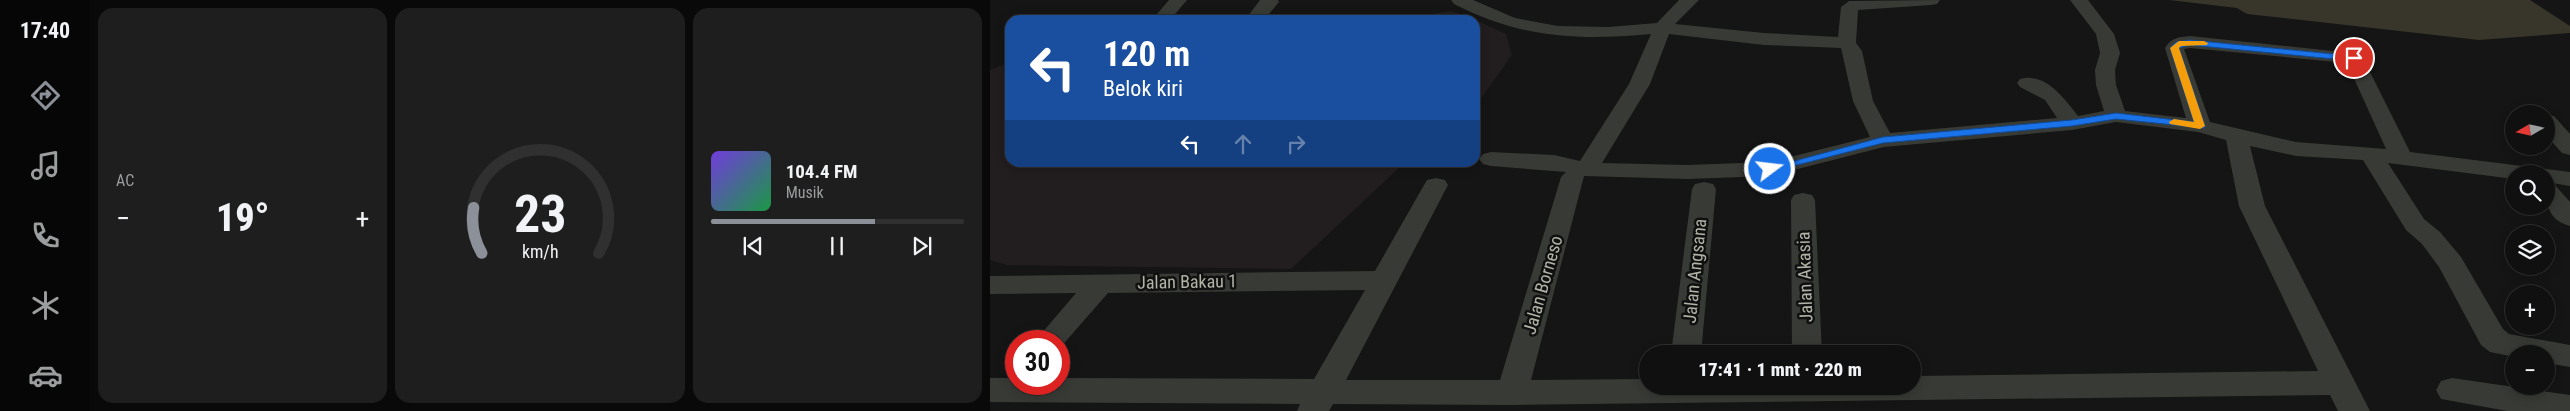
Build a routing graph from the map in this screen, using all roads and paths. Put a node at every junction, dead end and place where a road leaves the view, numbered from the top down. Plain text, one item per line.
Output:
1 (1178, 0) edge
2 (1269, 0) edge
3 (1460, 0) edge
4 (1690, 0) edge
5 (1931, 0) edge
6 (2079, 0) edge
7 (1165, 15) edge
8 (1258, 15) edge
9 (1662, 28) junction
10 (1847, 42) junction
11 (2027, 83) dead end
12 (2116, 116) junction
13 (2072, 123) junction
14 (2200, 126) junction
15 (2555, 132) edge
16 (2236, 136) junction
17 (1883, 140) junction
18 (2570, 148) edge
19 (2371, 154) junction
20 (2400, 157) junction
21 (1491, 159) dead end
22 (2505, 170) edge
23 (1579, 173) junction
24 (2555, 176) edge
25 (2570, 179) edge
26 (1436, 185) dead end
27 (1704, 189) dead end
28 (1802, 200) dead end
29 (2555, 200) edge
30 (2570, 218) edge
31 (1384, 280) junction
32 (1100, 284) junction
33 (990, 285) edge
34 (1060, 330) edge
35 (1687, 345) edge
36 (1807, 345) edge
37 (2570, 356) edge
38 (1921, 390) edge
39 (2452, 390) dead end
40 (1639, 392) edge
41 (1001, 393) edge
42 (1698, 395) edge
43 (1758, 395) edge
44 (2347, 397) edge
45 (1517, 399) edge
46 (1715, 401) edge
47 (1319, 402) edge
48 (2570, 408) edge

1 - 7 street
2 - 8 street
3 - 9 street
4 - 9 street
5 - 10 street
6 - 12 street
9 - 10 street
9 - 23 street, Jalan Borneso
10 - 17 street
11 - 13 street
12 - 13 street
12 - 14 street
13 - 17 street
14 - 16 street
14 - 20 street
15 - 18 street
16 - 19 street
16 - 44 street
17 - 23 street
19 - 20 street
19 - 37 street
20 - 22 street
21 - 23 street
23 - 45 street, Jalan Borneso
24 - 25 street
26 - 31 street
27 - 35 street, Jalan Angsana
28 - 36 street, Jalan Akasia
29 - 30 street
31 - 32 street, Jalan Bakau 1
31 - 47 street
32 - 33 street, Jalan Bakau 1
32 - 34 street
38 - 44 street
39 - 48 street
40 - 45 street
41 - 47 street
42 - 46 street
43 - 46 street
45 - 47 street

